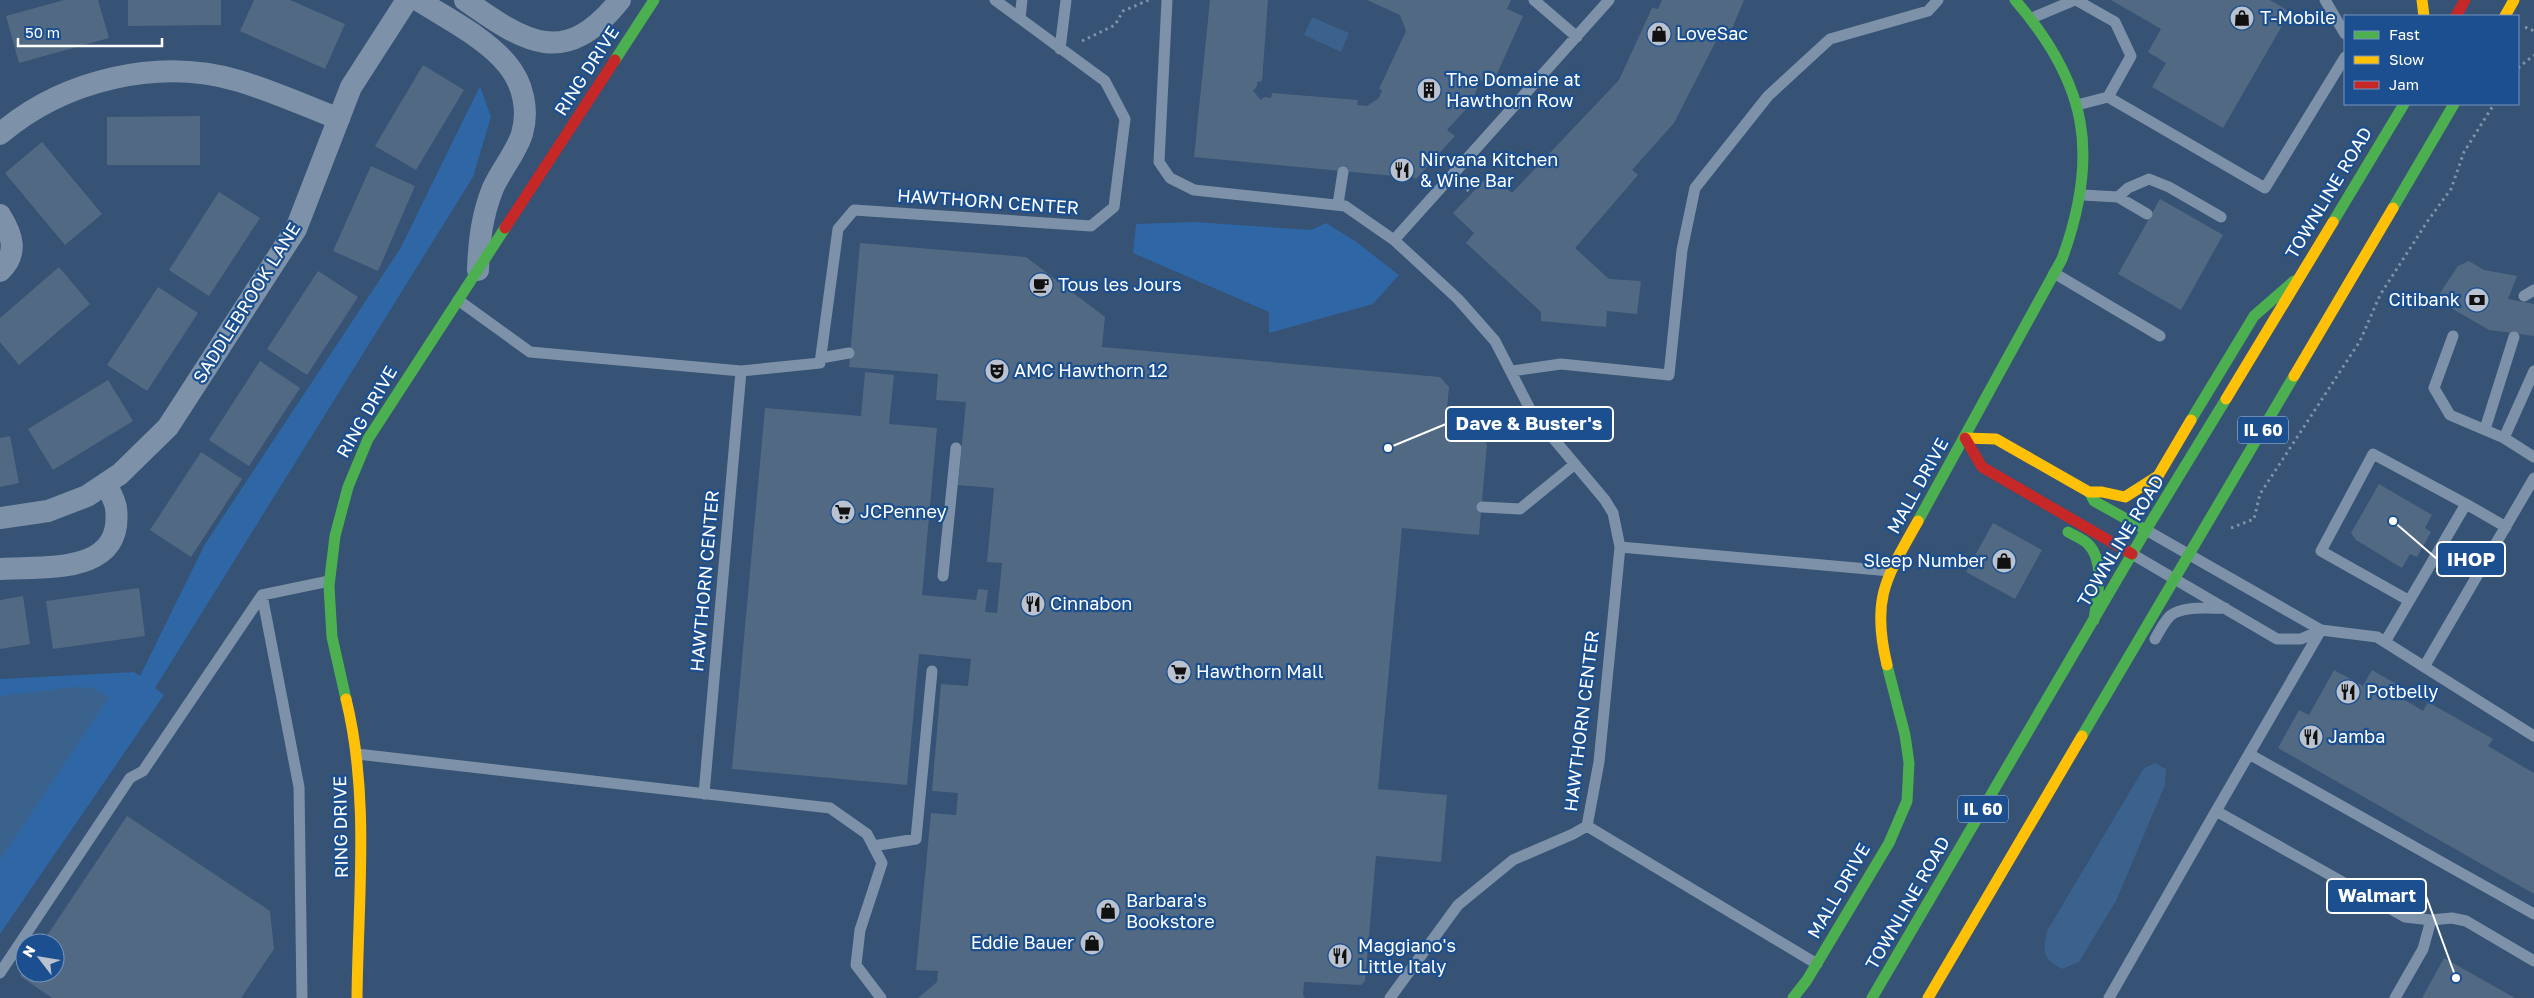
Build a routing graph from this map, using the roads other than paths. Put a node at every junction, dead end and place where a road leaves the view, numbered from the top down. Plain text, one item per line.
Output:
1 (407, 0) edge
2 (418, 0) edge
3 (465, 0) edge
4 (620, 0) edge
5 (654, 0) edge
6 (995, 0) edge
7 (1022, 0) edge
8 (1066, 0) edge
9 (1167, 0) edge
10 (1534, 0) edge
11 (1609, 0) edge
12 (1938, 0) edge
13 (2015, 0) edge
14 (2076, 0) edge
15 (2325, 0) edge
16 (2422, 0) edge
17 (2465, 0) edge
18 (2514, 0) edge
19 (2424, 15) edge
20 (2457, 15) edge
21 (2506, 15) edge
22 (1020, 18) junction
23 (2032, 18) junction
24 (2344, 32) edge
25 (1577, 37) junction
26 (1060, 48) junction
27 (2344, 59) edge
28 (2108, 97) junction
29 (2077, 104) junction
30 (2403, 105) edge
31 (2453, 105) edge
32 (339, 119) junction
33 (0, 134) edge
34 (1343, 172) dead end
35 (2083, 195) junction
36 (2118, 197) junction
37 (1338, 204) junction
38 (2146, 214) dead end
39 (0, 215) edge
40 (2221, 217) dead end
41 (1394, 240) junction
42 (0, 270) edge
43 (478, 270) junction
44 (2054, 273) junction
45 (2300, 276) junction
46 (458, 300) junction
47 (2160, 336) dead end
48 (2453, 336) dead end
49 (2514, 337) dead end
50 (849, 353) dead end
51 (821, 358) junction
52 (741, 371) junction
53 (1512, 371) junction
54 (2534, 371) edge
55 (2485, 429) junction
56 (1965, 438) junction
57 (2504, 438) junction
58 (956, 448) dead end
59 (2534, 457) edge
60 (1574, 464) junction
61 (2534, 478) edge
62 (2005, 480) junction
63 (106, 483) junction
64 (2090, 492) junction
65 (2466, 504) junction
66 (2024, 505) dead end
67 (1482, 507) dead end
68 (0, 518) edge
69 (2057, 525) dead end
70 (2506, 528) junction
71 (2146, 530) junction
72 (1620, 547) junction
73 (2132, 554) junction
74 (2189, 555) junction
75 (0, 569) edge
76 (1890, 570) junction
77 (943, 576) dead end
78 (2174, 579) junction
79 (329, 581) junction
80 (262, 595) junction
81 (2408, 600) junction
82 (2226, 608) junction
83 (2094, 620) junction
84 (2321, 630) junction
85 (2385, 642) junction
86 (2147, 651) dead end
87 (2424, 667) junction
88 (932, 671) dead end
89 (2126, 684) dead end
90 (2534, 736) edge
91 (357, 754) junction
92 (2249, 754) junction
93 (704, 794) junction
94 (2216, 811) junction
95 (1587, 826) junction
96 (2019, 844) junction
97 (873, 846) junction
98 (2534, 914) edge
99 (2431, 920) junction
100 (2534, 960) edge
101 (1817, 964) junction
102 (0, 973) edge
103 (302, 998) edge
104 (358, 998) edge
105 (881, 998) edge
106 (1390, 998) edge
107 (1794, 998) edge
108 (1872, 998) edge
109 (1928, 998) edge
110 (2109, 998) edge
111 (2395, 998) edge

1 - 32 street, SADDLEBROOK LANE
2 - 43 street
3 - 4 street
5 - 43 street, RING DRIVE
6 - 22 lane, HAWTHORN CENTER
7 - 22 lane
8 - 26 lane
9 - 37 lane
10 - 25 lane
11 - 25 lane
12 - 53 lane
13 - 23 street, MALL DRIVE
14 - 23 lane
14 - 28 lane
15 - 24 lane
16 - 19 street
17 - 20 street
18 - 21 street
22 - 26 lane, HAWTHORN CENTER
23 - 29 street, MALL DRIVE
25 - 41 lane
26 - 51 lane, HAWTHORN CENTER
27 - 28 lane
28 - 29 lane
29 - 35 street, MALL DRIVE
30 - 45 street, TOWNLINE ROAD / IL 60
31 - 74 street, IL 60
32 - 33 street
32 - 63 street, SADDLEBROOK LANE
34 - 37 lane
35 - 36 lane
35 - 44 street, MALL DRIVE
36 - 38 lane
36 - 40 lane
37 - 41 lane, HAWTHORN CENTER
39 - 42 street
41 - 53 lane, HAWTHORN CENTER
43 - 46 street, RING DRIVE
44 - 47 lane
44 - 56 street, MALL DRIVE
45 - 64 street
45 - 71 street, TOWNLINE ROAD / IL 60
46 - 52 lane
46 - 79 street, RING DRIVE
48 - 55 lane
49 - 55 lane
50 - 51 lane
51 - 52 lane
52 - 93 lane, HAWTHORN CENTER
53 - 60 lane, HAWTHORN CENTER
54 - 57 lane
55 - 57 lane
56 - 62 street
56 - 64 street
56 - 76 street, MALL DRIVE
57 - 59 lane
58 - 77 lane
60 - 67 lane
60 - 72 lane, HAWTHORN CENTER
61 - 70 lane
62 - 66 street
62 - 73 street
63 - 68 street, SADDLEBROOK LANE
63 - 75 street
64 - 71 street
65 - 70 lane
65 - 81 lane
65 - 81 lane
69 - 83 street
70 - 87 lane
71 - 73 street, TOWNLINE ROAD / IL 60
71 - 74 lane
72 - 76 lane
72 - 95 lane, HAWTHORN CENTER
73 - 78 lane
73 - 83 street, TOWNLINE ROAD / IL 60
74 - 78 street, IL 60
74 - 84 lane
76 - 101 street, MALL DRIVE
78 - 82 lane
78 - 96 street, IL 60
79 - 80 lane
79 - 91 street, RING DRIVE
80 - 102 lane
80 - 103 lane
81 - 85 lane
82 - 84 lane
82 - 86 lane
83 - 108 street, TOWNLINE ROAD / IL 60
84 - 85 lane
84 - 92 lane
85 - 87 lane
87 - 90 lane
88 - 97 lane
89 - 96 lane
91 - 93 lane
91 - 104 street, RING DRIVE
92 - 94 lane
92 - 98 lane
93 - 97 lane
94 - 99 lane
94 - 110 lane
95 - 101 lane
95 - 106 lane, HAWTHORN CENTER
96 - 109 street, IL 60
97 - 105 lane
99 - 100 lane
99 - 111 lane
101 - 107 street, MALL DRIVE

